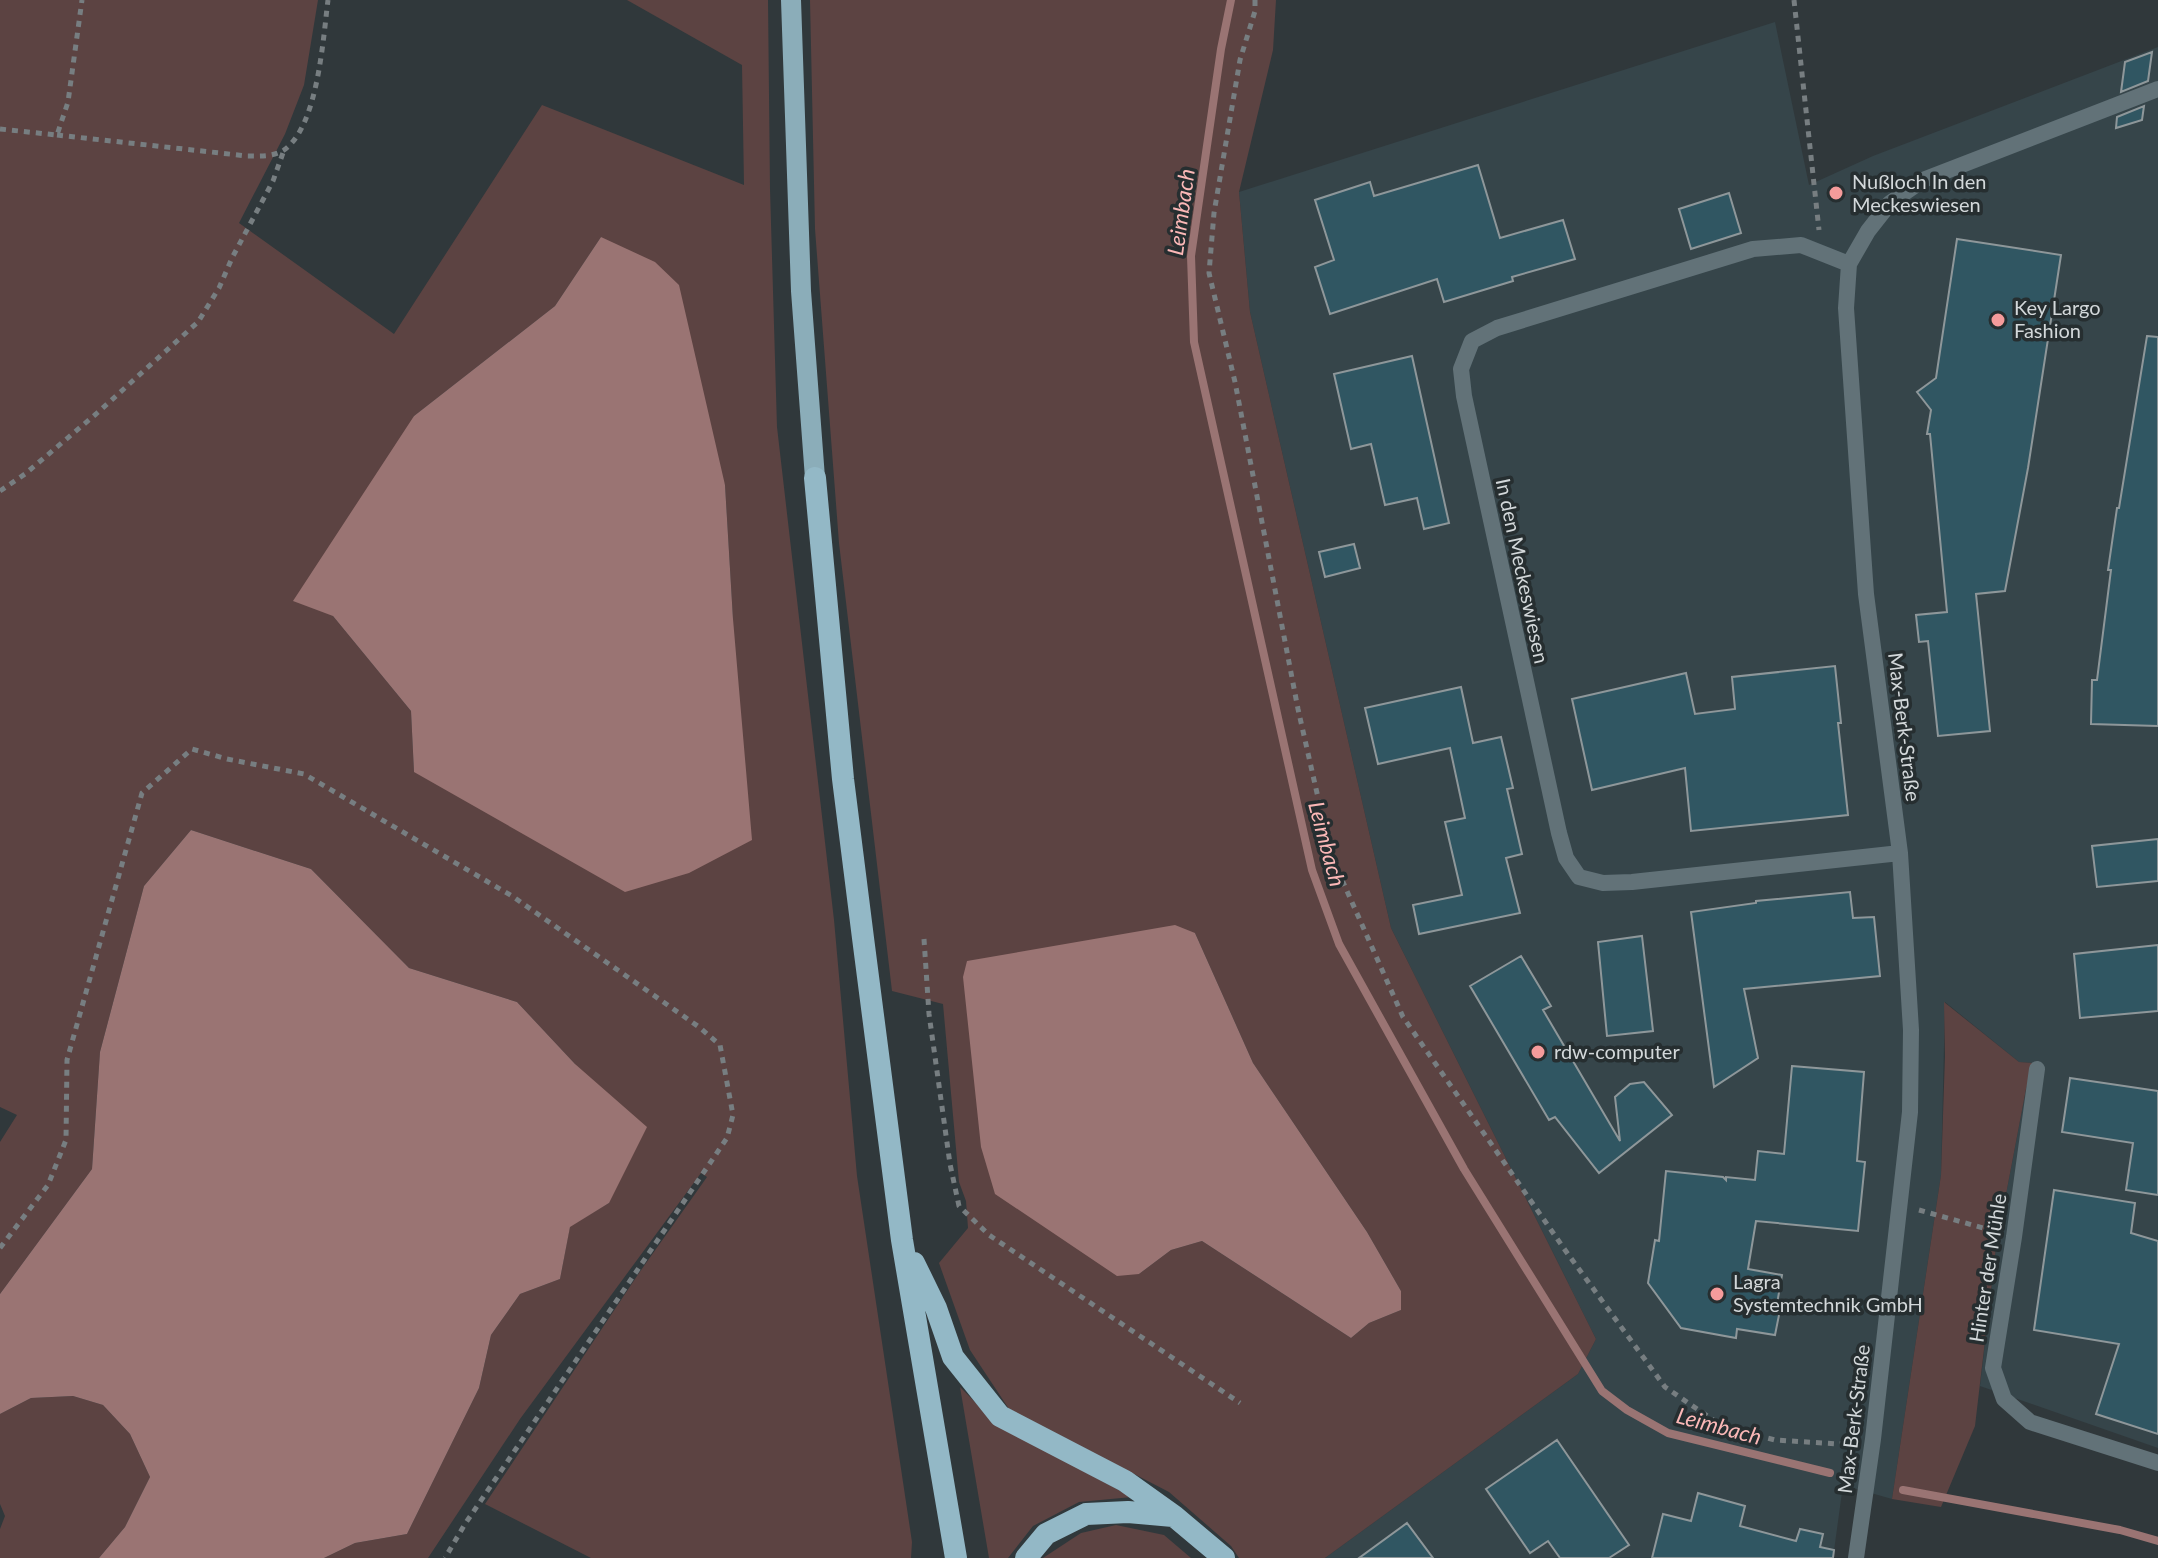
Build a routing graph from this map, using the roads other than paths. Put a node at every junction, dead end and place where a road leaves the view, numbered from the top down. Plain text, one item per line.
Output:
1 (791, 0) edge
2 (2158, 89) edge
3 (1849, 264) junction
4 (815, 478) joint
5 (1900, 853) junction
6 (2037, 1069) dead end
7 (902, 1240) junction
8 (2158, 1463) edge
9 (1174, 1516) junction
10 (953, 1553) edge
11 (1026, 1558) edge
12 (1224, 1558) edge
13 (1856, 1558) edge

1 - 4 main road
2 - 3 street, Max-Berk-Straße
3 - 5 street, Max-Berk-Straße
3 - 5 street, In den Meckeswiesen
4 - 7 highway
5 - 13 street, Max-Berk-Straße
6 - 8 street, Hinter der Mühle
7 - 9 highway
7 - 10 highway
9 - 11 highway
9 - 12 highway

